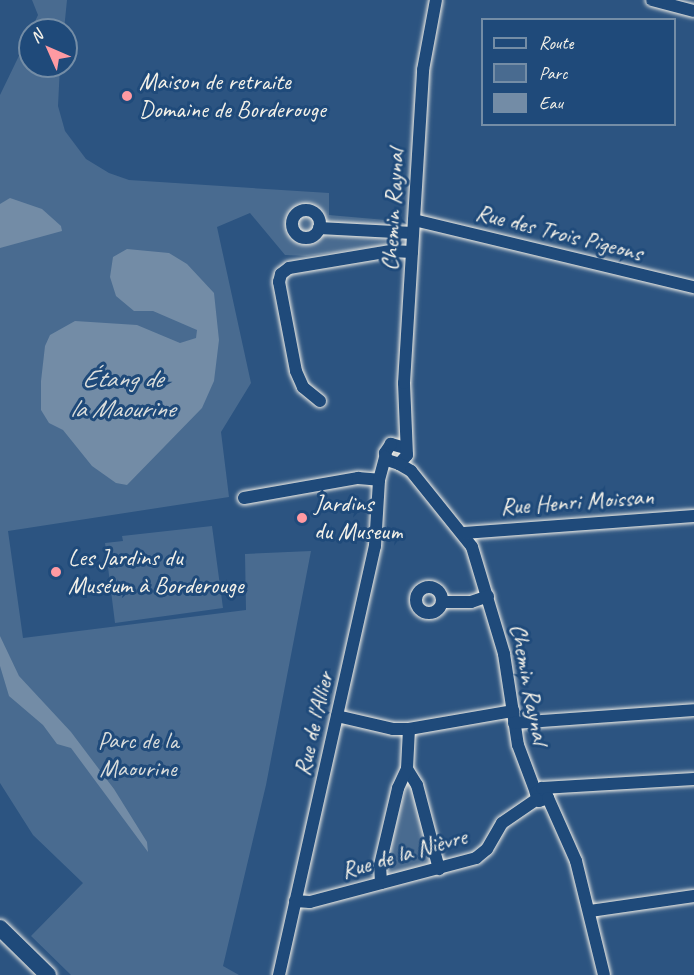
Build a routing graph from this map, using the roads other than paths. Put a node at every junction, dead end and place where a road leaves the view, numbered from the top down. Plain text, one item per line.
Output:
1 (436, 0) edge
2 (652, 0) edge
3 (694, 11) edge
4 (413, 227) junction
5 (320, 228) dead end
6 (412, 252) junction
7 (694, 287) edge
8 (320, 401) dead end
9 (397, 455) junction
10 (379, 480) junction
11 (244, 498) dead end
12 (694, 516) edge
13 (463, 533) junction
14 (489, 596) junction
15 (442, 602) dead end
16 (694, 710) edge
17 (337, 716) junction
18 (514, 717) junction
19 (409, 729) junction
20 (407, 769) junction
21 (694, 779) edge
22 (543, 795) junction
23 (439, 868) junction
24 (381, 883) junction
25 (694, 896) edge
26 (295, 901) junction
27 (590, 911) junction
28 (0, 928) edge
29 (48, 975) edge
30 (279, 975) edge
31 (604, 975) edge

1 - 4 street, Chemin Raynal
2 - 3 street
4 - 5 street, Rue des Trois Pigeons
4 - 6 street, Chemin Raynal
4 - 7 street, Rue des Trois Pigeons
6 - 8 street
6 - 9 street, Chemin Raynal
9 - 10 street, Rue de l'Allier
9 - 13 street, Chemin Raynal
10 - 11 street
10 - 17 street, Rue de l'Allier
12 - 13 street, Rue Henri Moissan
13 - 14 street, Chemin Raynal
14 - 15 street
14 - 18 street, Chemin Raynal
16 - 18 street
17 - 19 street
17 - 26 street, Rue de l'Allier
18 - 19 street
18 - 22 street, Chemin Raynal
19 - 20 street
20 - 23 street
20 - 24 street
21 - 22 street, Rue de la Nièvre
22 - 23 street, Rue de la Nièvre
22 - 27 street, Chemin Raynal
23 - 24 street, Rue de la Nièvre
24 - 26 street, Rue de la Nièvre
25 - 27 street
26 - 30 street, Rue de l'Allier
27 - 31 street, Chemin Raynal
28 - 29 street

